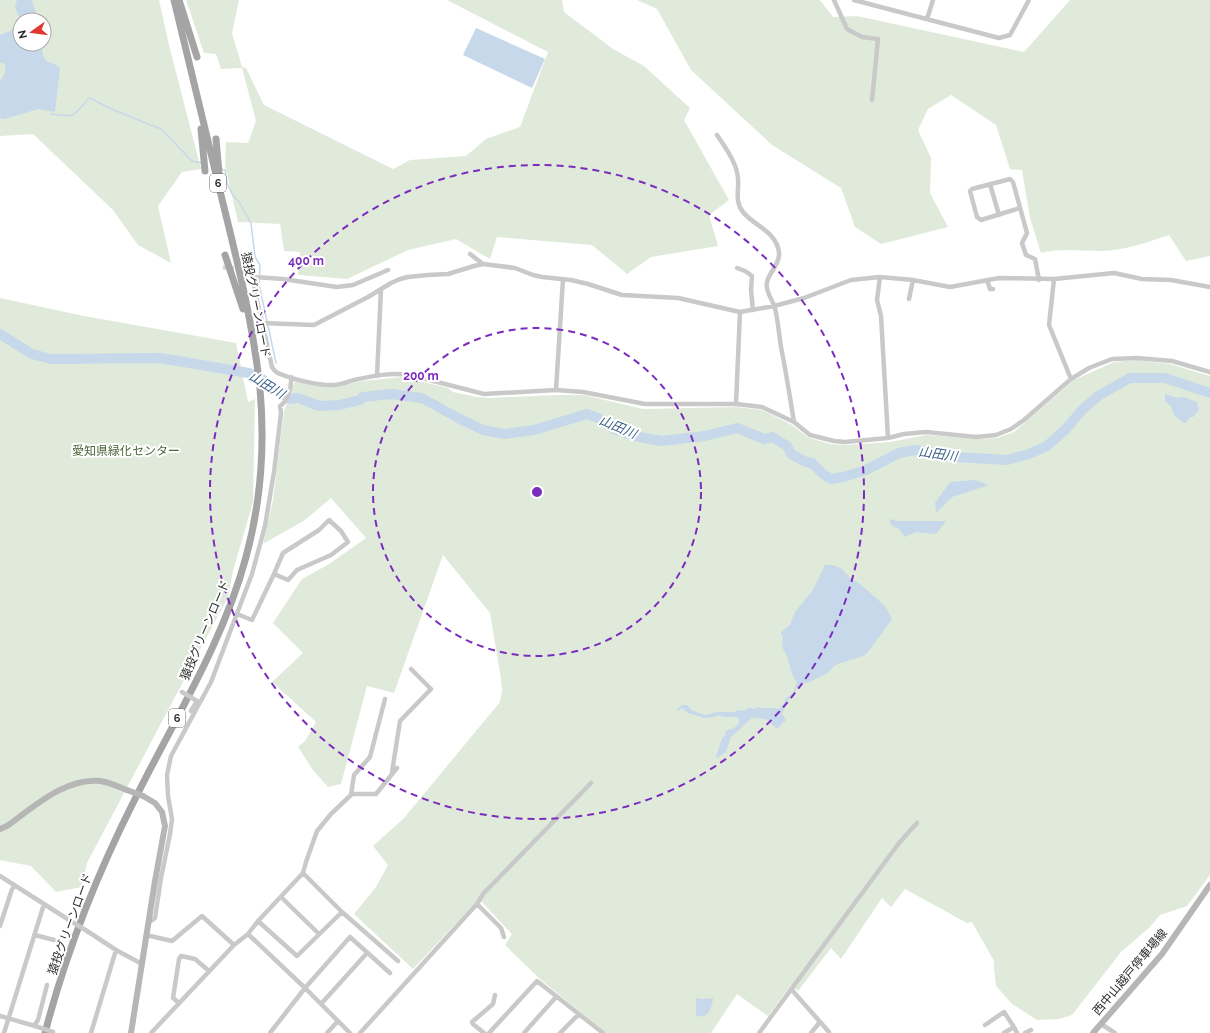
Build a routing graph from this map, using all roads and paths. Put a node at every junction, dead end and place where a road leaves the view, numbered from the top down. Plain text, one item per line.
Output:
1 (174, 0) edge
2 (179, 0) edge
3 (834, 0) edge
4 (854, 0) edge
5 (931, 0) edge
6 (1029, 0) edge
7 (927, 19) junction
8 (180, 26) junction
9 (197, 57) dead end
10 (872, 100) dead end
11 (717, 134) dead end
12 (216, 139) dead end
13 (205, 171) dead end
14 (990, 184) junction
15 (1020, 208) junction
16 (999, 215) junction
17 (235, 254) junction
18 (470, 254) dead end
19 (225, 255) dead end
20 (483, 264) junction
21 (737, 268) dead end
22 (242, 270) tunnel mouth
23 (388, 270) dead end
24 (255, 277) junction
25 (880, 277) junction
26 (563, 279) junction
27 (1054, 279) junction
28 (913, 280) junction
29 (987, 280) junction
30 (1039, 280) junction
31 (1210, 287) edge
32 (381, 289) junction
33 (993, 289) dead end
34 (909, 299) dead end
35 (774, 306) junction
36 (753, 310) junction
37 (740, 312) junction
38 (262, 323) junction
39 (253, 342) junction
40 (1210, 372) edge
41 (377, 376) junction
42 (291, 377) junction
43 (1071, 379) junction
44 (556, 390) junction
45 (736, 404) junction
46 (794, 422) junction
47 (888, 438) junction
48 (274, 574) junction
49 (236, 614) junction
50 (411, 669) dead end
51 (182, 692) dead end
52 (385, 699) dead end
53 (194, 712) junction
54 (397, 768) dead end
55 (392, 774) junction
56 (591, 782) dead end
57 (351, 795) junction
58 (917, 823) dead end
59 (0, 829) edge
60 (303, 873) junction
61 (0, 876) edge
62 (1210, 885) edge
63 (15, 886) junction
64 (281, 897) junction
65 (44, 904) junction
66 (477, 904) junction
67 (342, 912) junction
68 (149, 920) junction
69 (258, 921) junction
70 (0, 926) edge
71 (248, 934) junction
72 (319, 934) junction
73 (35, 935) junction
74 (146, 935) junction
75 (504, 936) dead end
76 (54, 940) dead end
77 (234, 945) junction
78 (116, 950) junction
79 (367, 953) junction
80 (398, 961) dead end
81 (142, 964) junction
82 (209, 971) junction
83 (390, 973) dead end
84 (47, 985) dead end
85 (305, 988) junction
86 (791, 990) junction
87 (495, 995) dead end
88 (556, 997) junction
89 (179, 1003) junction
90 (321, 1004) junction
91 (579, 1014) junction
92 (0, 1016) edge
93 (8, 1019) junction
94 (338, 1021) junction
95 (820, 1022) junction
96 (1101, 1024) junction
97 (985, 1025) dead end
98 (34, 1026) junction
99 (1014, 1027) junction
100 (1031, 1030) dead end
101 (56, 1032) edge
102 (829, 1032) edge
103 (4, 1033) edge
104 (45, 1033) edge
105 (91, 1033) edge
106 (131, 1033) edge
107 (151, 1033) edge
108 (270, 1033) edge
109 (327, 1033) edge
110 (350, 1033) edge
111 (360, 1033) edge
112 (484, 1033) edge
113 (489, 1033) edge
114 (524, 1033) edge
115 (560, 1033) edge
116 (603, 1033) edge
117 (760, 1033) edge
118 (811, 1033) edge
119 (1004, 1033) edge
120 (1017, 1033) edge
121 (1026, 1033) edge
122 (1092, 1033) edge
123 (1115, 1033) edge

1 - 8 main road, 猿投グリーンロード / 6
2 - 9 main road
3 - 10 street
4 - 7 street
5 - 7 street
6 - 7 street
8 - 13 main road
8 - 17 main road, 猿投グリーンロード / 6
11 - 35 street
12 - 17 main road
14 - 15 street
14 - 16 street
14 - 16 street
15 - 16 street
15 - 30 street
17 - 39 main road, 猿投グリーンロード / 6
18 - 20 street
19 - 39 main road
20 - 26 street
20 - 32 street
21 - 36 street
22 - 24 street
23 - 24 street
24 - 38 street
25 - 28 street
25 - 35 street
25 - 47 street
26 - 37 street
26 - 44 street
27 - 30 street
27 - 31 street
27 - 43 street
28 - 29 street
28 - 34 street
29 - 30 street
29 - 33 street
32 - 38 street
32 - 41 street
35 - 36 street
35 - 46 street
36 - 37 street
37 - 45 street
38 - 42 street
39 - 104 main road, 猿投グリーンロード / 6
40 - 43 street
41 - 42 street
41 - 44 street
42 - 49 street
43 - 47 street
44 - 45 street
45 - 46 street
46 - 47 street
48 - 48 street
48 - 49 street
49 - 53 street
50 - 55 street
51 - 53 street, bridge
52 - 57 street
53 - 68 street
54 - 55 street
55 - 57 street
56 - 66 street
57 - 60 street
58 - 86 street
59 - 68 street, bridge
60 - 64 street
60 - 67 street
61 - 63 street
62 - 96 street, 西中山越戸停車場線
63 - 65 street
63 - 70 street
64 - 69 street
64 - 72 street
65 - 73 street
65 - 78 street, bridge
66 - 75 street
66 - 111 street
67 - 72 street
67 - 80 street
68 - 74 street
69 - 71 street
69 - 72 street
71 - 77 street
71 - 85 street
73 - 76 street
73 - 93 street
74 - 77 street
74 - 81 street
77 - 82 street
78 - 81 street
78 - 105 street
79 - 83 street
79 - 85 street
79 - 90 street
81 - 106 street
82 - 89 street
82 - 89 street
84 - 98 street
85 - 90 street
85 - 108 street
86 - 95 street
86 - 117 street
87 - 112 street
88 - 91 street
88 - 113 street
88 - 114 street
89 - 107 street
90 - 94 street
91 - 115 street
91 - 116 street
92 - 93 street
93 - 98 street
93 - 103 street
94 - 109 street
94 - 110 street
95 - 102 street
95 - 118 street
96 - 122 street, 西中山越戸停車場線
96 - 123 street
97 - 99 street
98 - 101 street, bridge
99 - 119 street
99 - 120 street
100 - 121 street

